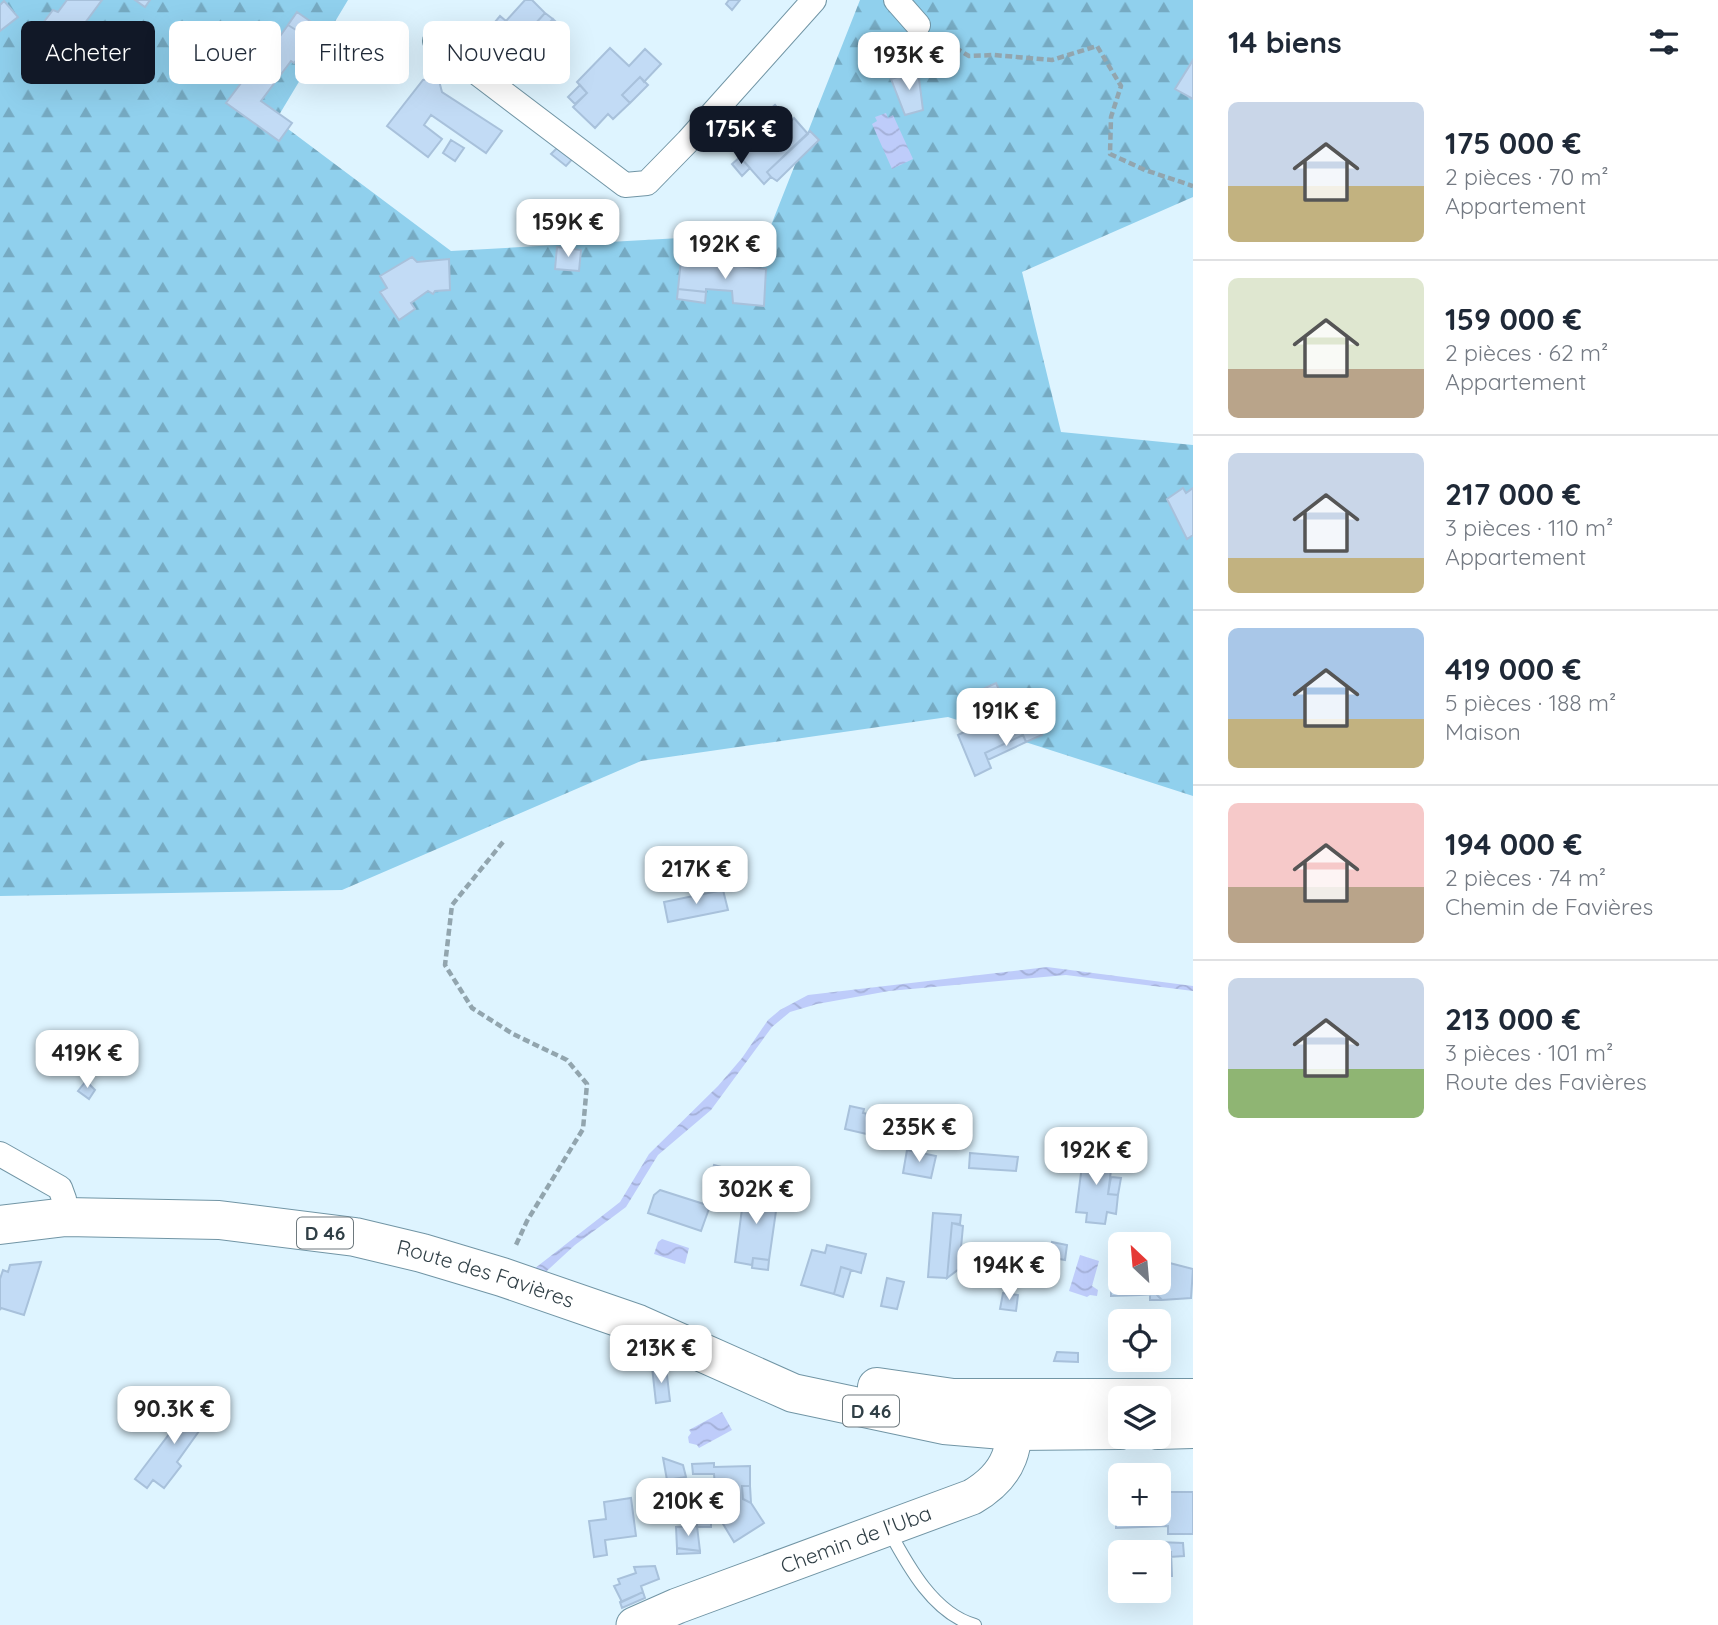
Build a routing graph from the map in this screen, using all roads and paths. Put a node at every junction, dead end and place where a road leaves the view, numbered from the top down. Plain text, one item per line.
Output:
1 (814, 0) edge
2 (897, 0) edge
3 (918, 25) joint
4 (492, 84) edge
5 (1193, 186) edge
6 (503, 842) dead end
7 (0, 1154) edge
8 (66, 1217) junction
9 (0, 1225) edge
10 (502, 1277) junction
11 (1193, 1398) edge
12 (1015, 1415) junction
13 (1108, 1428) edge
14 (1193, 1429) edge
15 (1171, 1430) edge
16 (888, 1527) junction
17 (634, 1625) edge
18 (975, 1625) edge

1 - 4 street
2 - 3 street
3 - 5 path
6 - 10 path
7 - 8 street
8 - 9 main road, Route des Favières / D 46
8 - 10 main road, Route des Favières / D 46
10 - 12 main road, Route des Favières / D 46
11 - 12 main road, D 46
12 - 13 main road, D 46
12 - 16 street, Chemin de l'Uba
14 - 15 main road
16 - 17 street, Chemin de l'Uba
16 - 18 lane

